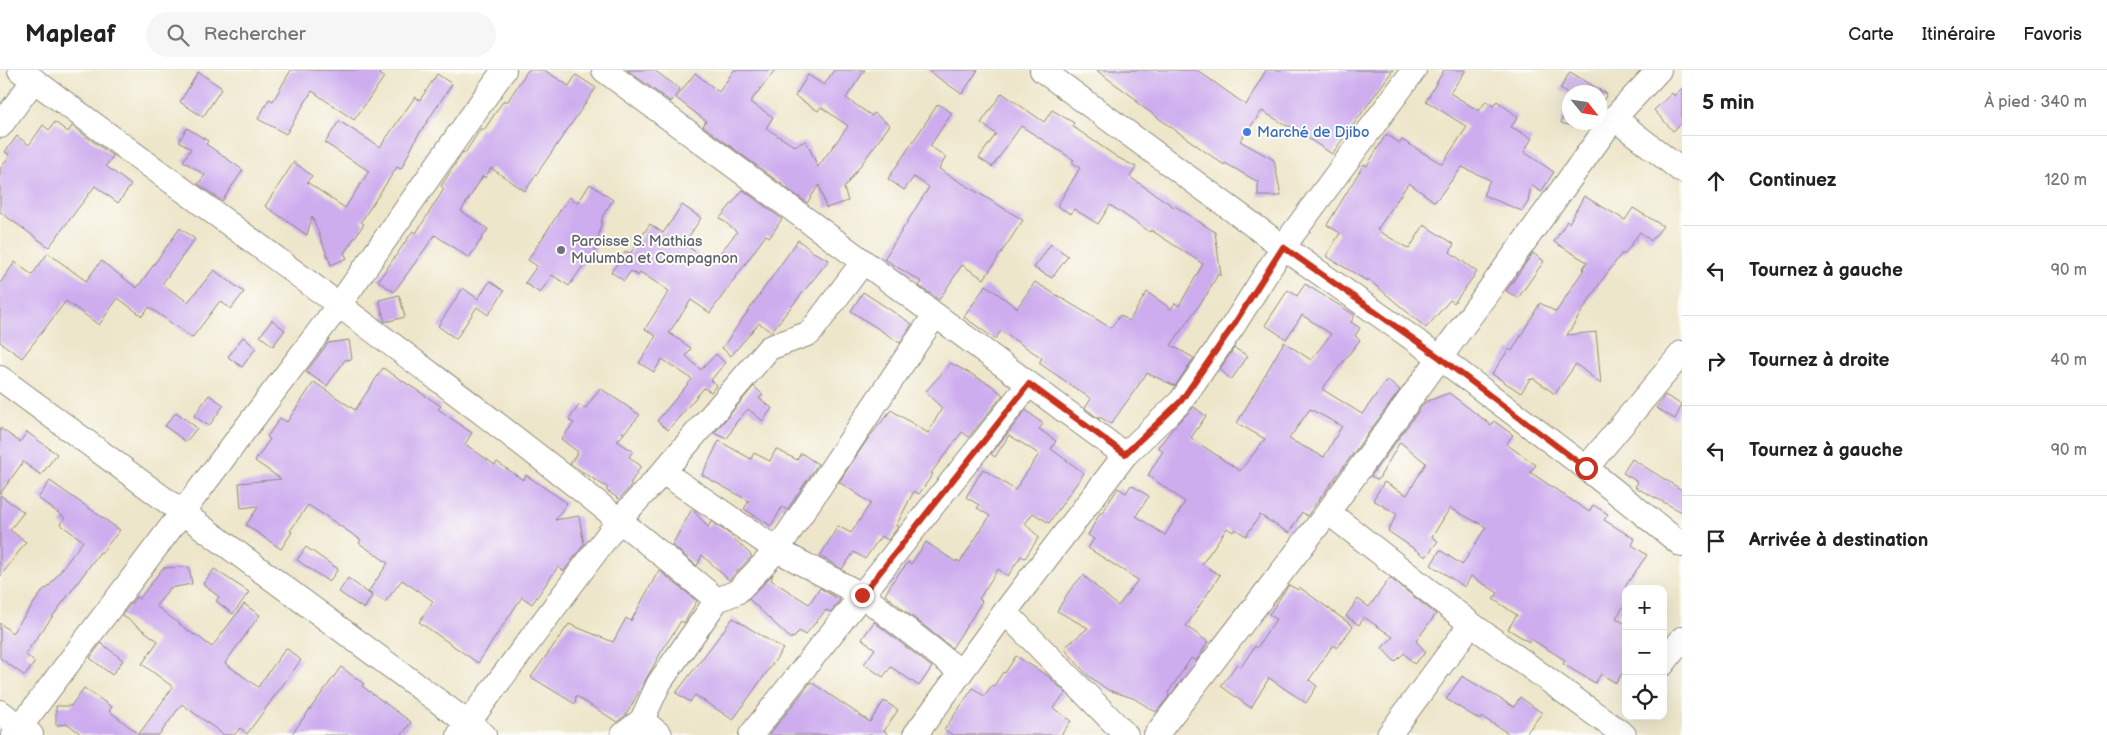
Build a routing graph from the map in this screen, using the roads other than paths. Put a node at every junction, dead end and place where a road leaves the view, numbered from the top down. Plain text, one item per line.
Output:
1 (504, 70) edge
2 (604, 70) edge
3 (1042, 70) edge
4 (1414, 70) edge
5 (1659, 70) edge
6 (27, 75) edge
7 (1614, 118) junction
8 (0, 126) edge
9 (1682, 171) edge
10 (1283, 247) junction
11 (863, 262) junction
12 (339, 306) junction
13 (935, 314) junction
14 (1682, 353) edge
15 (1439, 357) junction
16 (0, 378) edge
17 (1029, 384) junction
18 (1125, 454) junction
19 (1586, 468) junction
20 (663, 472) junction
21 (182, 512) junction
22 (1328, 512) junction
23 (620, 519) junction
24 (1682, 545) edge
25 (777, 550) junction
26 (862, 595) junction
27 (717, 600) junction
28 (1005, 612) junction
29 (1471, 624) junction
30 (1682, 639) edge
31 (1667, 659) edge
32 (961, 672) junction
33 (0, 712) edge
34 (642, 720) junction
35 (1619, 728) edge
36 (470, 731) edge
37 (22, 732) edge
38 (623, 735) edge
39 (660, 735) edge
40 (751, 735) edge
41 (915, 735) edge
42 (1126, 735) edge
43 (1156, 735) edge
44 (1389, 735) edge

1 - 12 street
2 - 11 street
3 - 10 street
4 - 10 street
5 - 7 street
6 - 8 street
6 - 12 street
7 - 9 street
7 - 15 street
10 - 15 street
10 - 18 street
11 - 13 street
11 - 20 street
12 - 21 street
12 - 23 street
13 - 17 street
13 - 25 street
14 - 19 street
15 - 19 street
15 - 22 street
16 - 21 street
17 - 18 street
17 - 26 street
18 - 28 street
19 - 24 street
20 - 23 street
20 - 25 street
21 - 36 street
21 - 37 street
22 - 29 street
22 - 43 street
23 - 27 street
23 - 36 street
25 - 26 street
25 - 27 street
26 - 32 street
26 - 40 street
27 - 34 street
28 - 32 street
28 - 42 street
29 - 35 street
29 - 44 street
30 - 31 street
32 - 41 street
33 - 37 street
34 - 38 street
34 - 39 street

